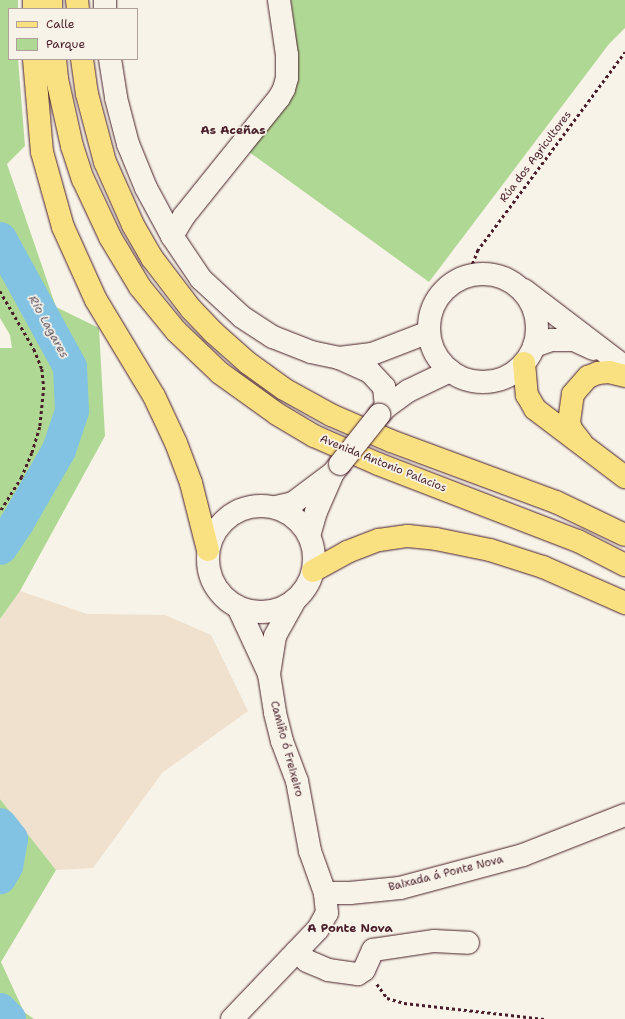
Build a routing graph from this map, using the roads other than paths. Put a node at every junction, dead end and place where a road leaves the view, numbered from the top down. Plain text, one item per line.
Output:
1 (279, 0) edge
2 (34, 60) edge
3 (55, 60) edge
4 (82, 60) edge
5 (110, 60) edge
6 (172, 236) junction
7 (520, 287) junction
8 (429, 332) junction
9 (529, 355) junction
10 (339, 358) junction
11 (625, 367) edge
12 (625, 370) edge
13 (450, 371) junction
14 (625, 376) edge
15 (382, 412) junction
16 (583, 445) junction
17 (336, 469) junction
18 (625, 477) edge
19 (276, 507) junction
20 (625, 535) edge
21 (309, 536) junction
22 (208, 550) junction
23 (625, 565) edge
24 (313, 571) junction
25 (295, 600) junction
26 (625, 603) edge
27 (238, 607) junction
28 (269, 674) junction
29 (625, 815) edge
30 (325, 893) junction
31 (468, 943) dead end
32 (296, 952) junction
33 (232, 1019) edge

1 - 6 street
2 - 22 main road
3 - 23 main road, Avenida Antonio Palacios
4 - 20 main road
5 - 6 street
6 - 10 street
7 - 8 street
7 - 9 street
7 - 11 street
8 - 10 street
8 - 13 street
9 - 12 street
9 - 13 street
9 - 16 main road
10 - 15 street
13 - 15 street
14 - 16 main road
15 - 17 street, bridge
16 - 18 main road
17 - 19 street
17 - 21 street
19 - 21 street
19 - 22 street
21 - 24 street
22 - 27 street
24 - 25 street
24 - 26 main road
25 - 27 street
25 - 28 street, Camiño ó Freixeiro
27 - 28 street, Camiño ó Freixeiro
28 - 30 street, Camiño ó Freixeiro
29 - 30 street, Baixada á Ponte Nova
30 - 32 street
31 - 32 street
32 - 33 street

